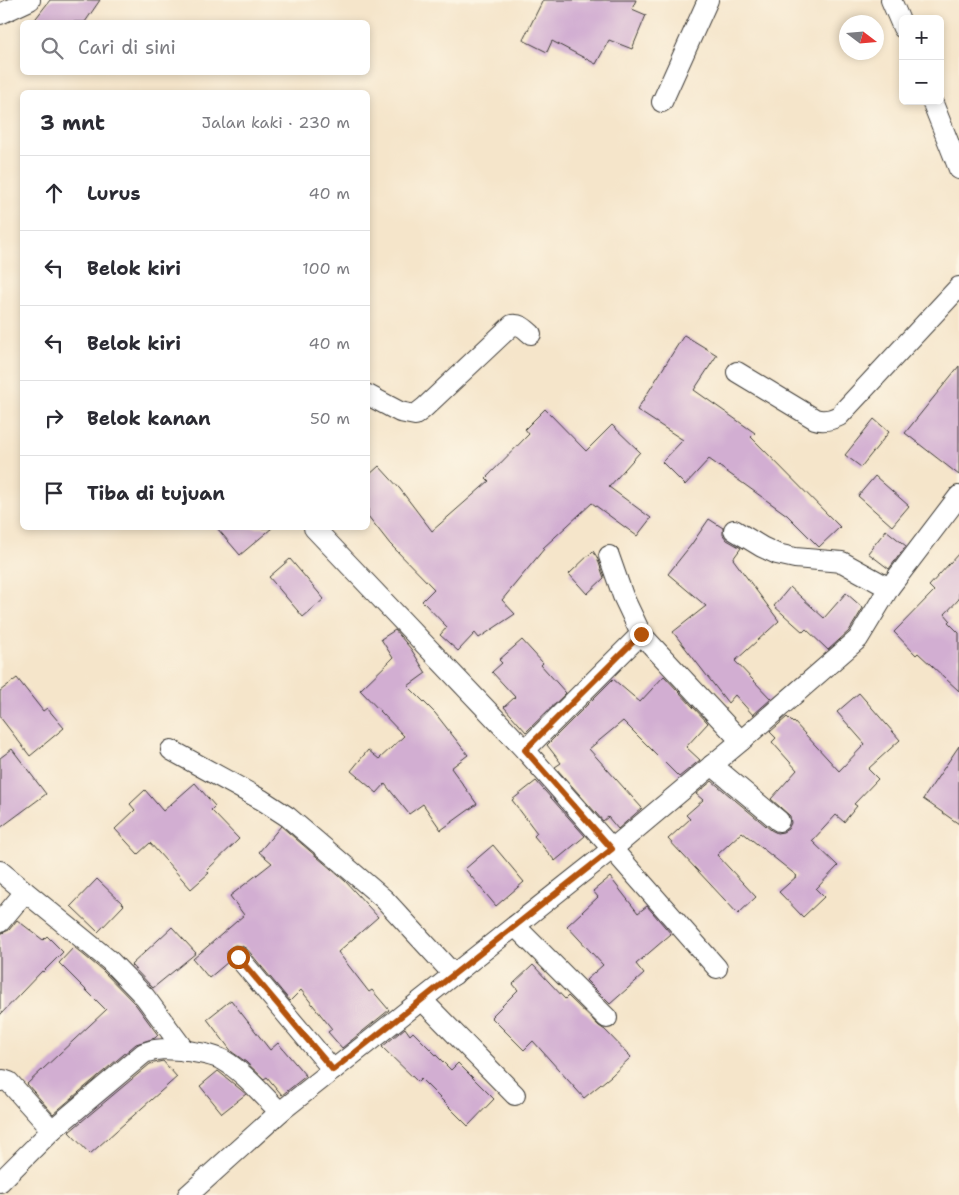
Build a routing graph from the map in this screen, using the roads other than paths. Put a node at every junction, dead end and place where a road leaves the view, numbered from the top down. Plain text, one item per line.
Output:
1 (30, 0) edge
2 (708, 0) edge
3 (892, 0) edge
4 (0, 14) edge
5 (899, 18) edge
6 (662, 102) dead end
7 (934, 105) edge
8 (959, 169) edge
9 (959, 287) edge
10 (531, 334) dead end
11 (737, 372) dead end
12 (370, 395) edge
13 (959, 496) edge
14 (316, 530) edge
15 (734, 530) dead end
16 (609, 556) dead end
17 (889, 588) junction
18 (641, 634) junction
19 (741, 741) junction
20 (171, 750) dead end
21 (525, 750) junction
22 (712, 765) junction
23 (779, 821) dead end
24 (612, 849) junction
25 (0, 871) edge
26 (25, 892) junction
27 (0, 922) edge
28 (515, 926) junction
29 (238, 957) dead end
30 (717, 968) dead end
31 (454, 975) junction
32 (422, 1000) junction
33 (607, 1018) dead end
34 (185, 1051) junction
35 (333, 1070) junction
36 (0, 1081) edge
37 (515, 1095) dead end
38 (280, 1112) junction
39 (52, 1130) junction
40 (0, 1182) edge
41 (188, 1195) edge

1 - 4 street
2 - 6 street
3 - 5 street
7 - 8 street
9 - 11 street
10 - 12 street
13 - 17 street
14 - 21 street
15 - 17 street
16 - 18 street
17 - 19 street
18 - 19 street
18 - 21 street
19 - 22 street
20 - 31 street
21 - 24 street
22 - 23 street
22 - 24 street
24 - 28 street
24 - 30 street
25 - 26 street
26 - 27 street
26 - 34 street
28 - 31 street
28 - 33 street
29 - 35 street
31 - 32 street
32 - 35 street
32 - 37 street
34 - 38 street
34 - 39 street
35 - 38 street
36 - 39 street
38 - 41 street
39 - 40 street

